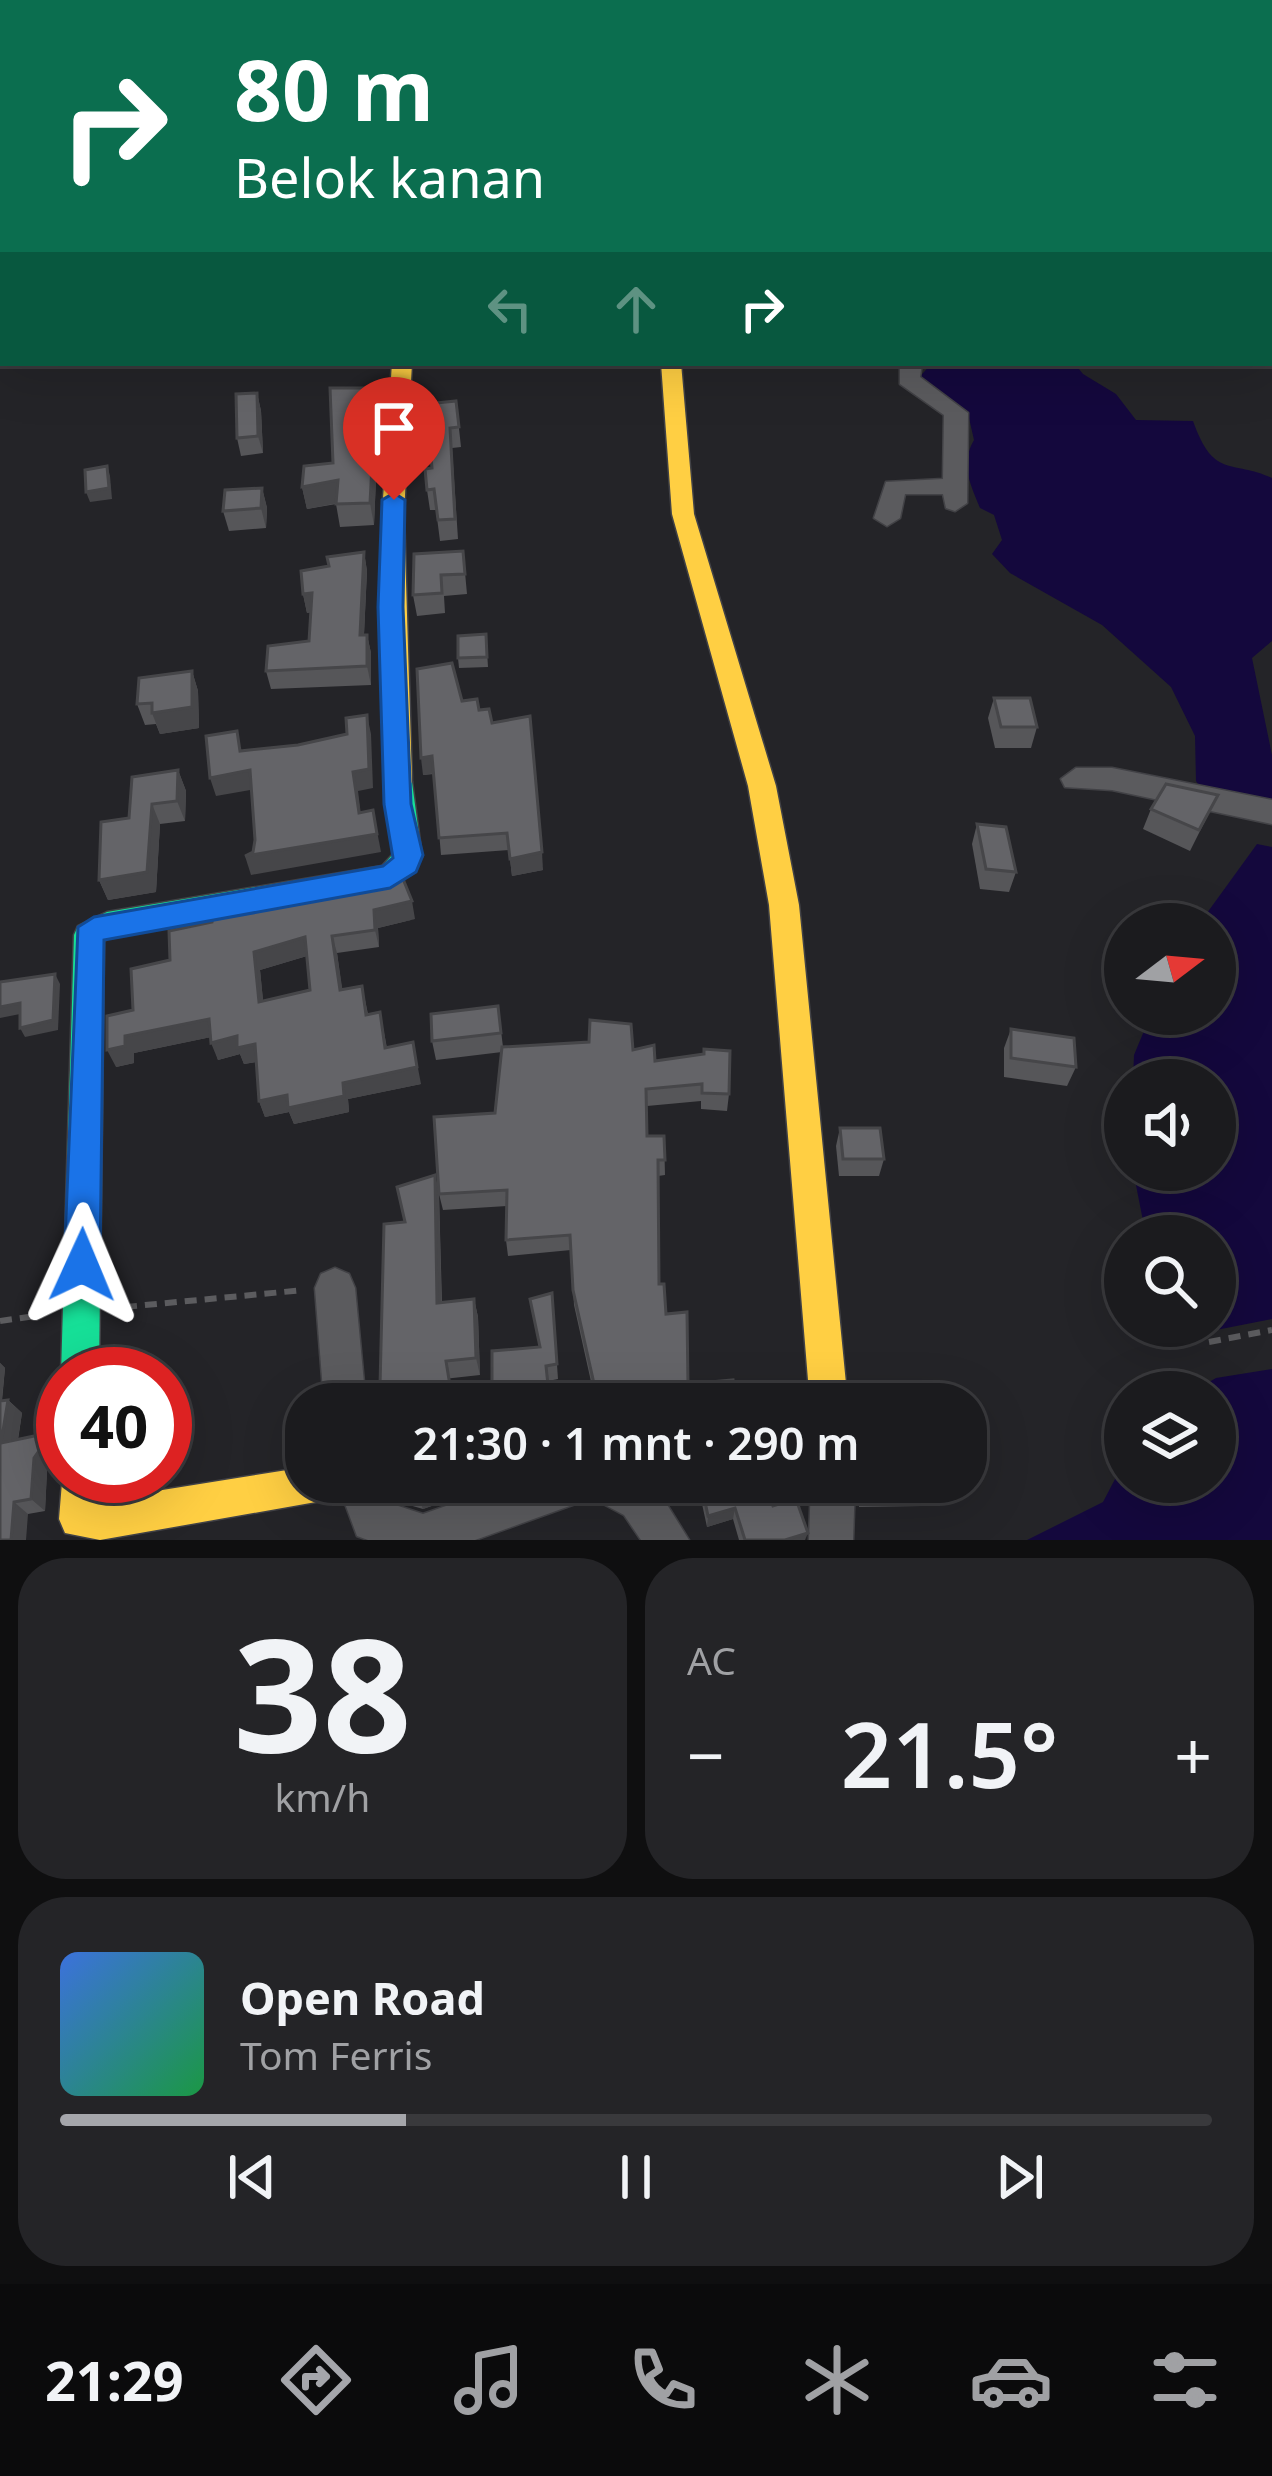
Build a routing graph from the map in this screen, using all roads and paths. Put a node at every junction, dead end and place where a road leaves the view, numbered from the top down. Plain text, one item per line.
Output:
1 (402, 366) edge
2 (671, 366) edge
3 (910, 366) edge
4 (887, 518) dead end
5 (1076, 779) dead end
6 (1272, 812) edge
7 (334, 1288) joint
8 (81, 1310) junction
9 (1272, 1330) edge
10 (1236, 1337) edge
11 (80, 1347) edge
12 (343, 1383) edge
13 (827, 1383) edge
14 (285, 1490) edge
15 (79, 1503) edge
16 (367, 1503) edge
17 (518, 1503) edge
18 (643, 1503) edge
19 (832, 1503) edge
20 (667, 1540) edge
21 (831, 1540) edge

1 - 8 street
2 - 13 street
3 - 4 street
5 - 6 street
7 - 8 path
7 - 12 street
8 - 11 street
9 - 10 path
14 - 15 street
16 - 17 street
18 - 20 street
19 - 21 street

